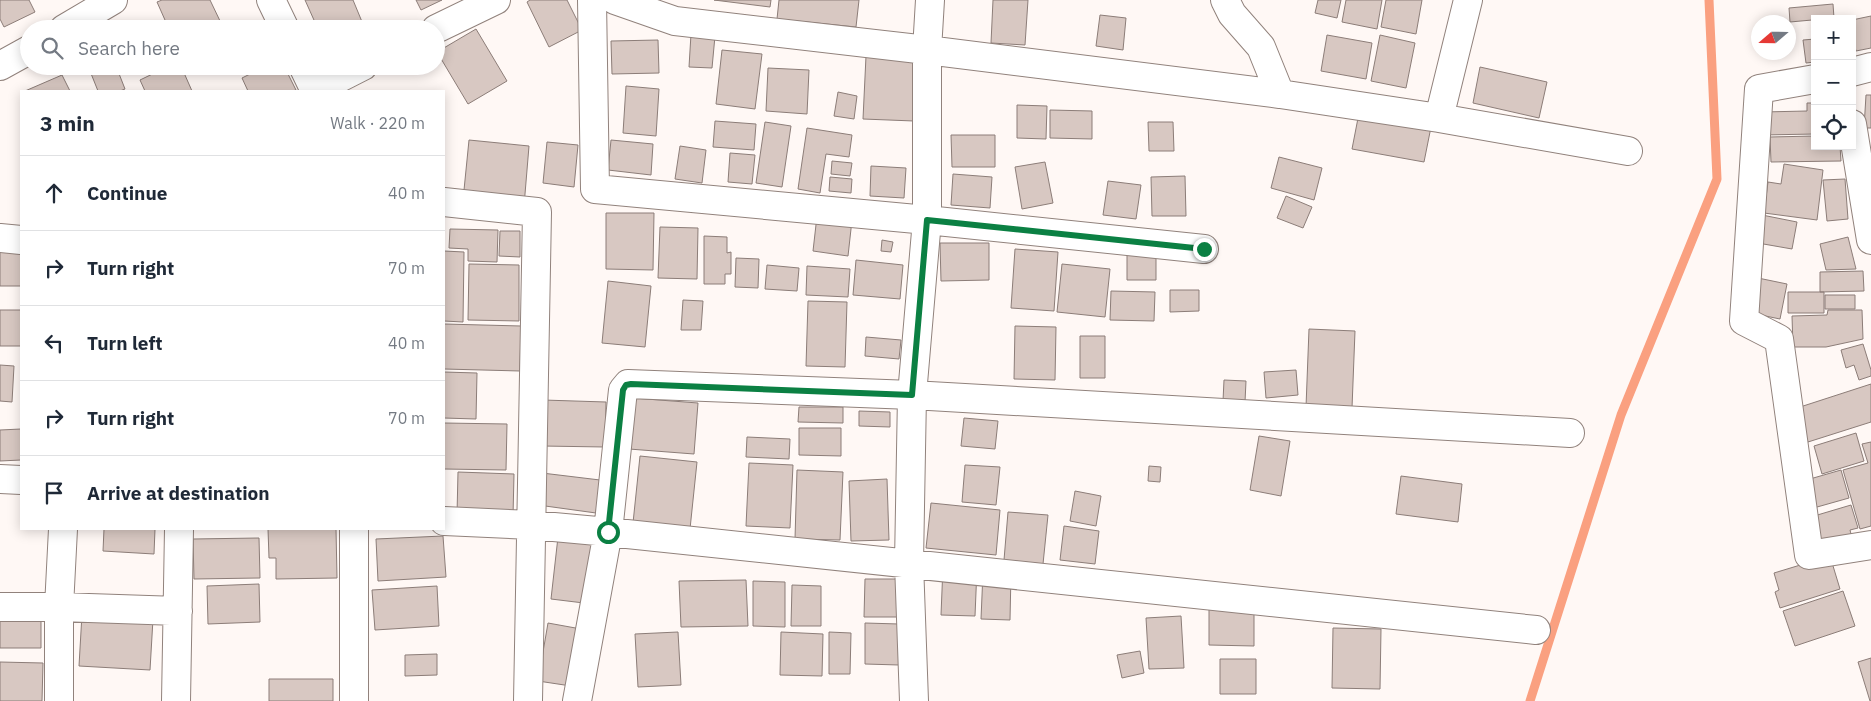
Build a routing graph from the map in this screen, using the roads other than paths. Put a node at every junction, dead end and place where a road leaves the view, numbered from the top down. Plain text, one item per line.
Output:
1 (113, 0) edge
2 (271, 0) edge
3 (496, 0) edge
4 (592, 0) edge
5 (615, 0) edge
6 (930, 0) edge
7 (1225, 0) edge
8 (1468, 0) edge
9 (79, 20) edge
10 (281, 20) edge
11 (445, 25) edge
12 (927, 50) junction
13 (20, 55) edge
14 (0, 66) edge
15 (1871, 67) edge
16 (1856, 71) edge
17 (307, 75) edge
18 (346, 75) edge
19 (1811, 80) edge
20 (315, 90) edge
21 (317, 90) edge
22 (1280, 94) junction
23 (1439, 118) junction
24 (1856, 148) edge
25 (1628, 150) dead end
26 (445, 202) edge
27 (927, 220) junction
28 (0, 238) edge
29 (20, 240) edge
30 (1871, 240) edge
31 (1204, 249) dead end
32 (912, 395) junction
33 (1570, 433) dead end
34 (0, 479) edge
35 (20, 480) edge
36 (445, 521) edge
37 (532, 525) junction
38 (63, 530) edge
39 (179, 530) edge
40 (354, 530) edge
41 (608, 532) junction
42 (1871, 545) edge
43 (909, 563) junction
44 (59, 606) junction
45 (0, 607) edge
46 (178, 611) junction
47 (1536, 630) dead end
48 (59, 701) edge
49 (176, 701) edge
50 (354, 701) edge
51 (528, 701) edge
52 (577, 701) edge
53 (914, 701) edge

1 - 9 street
2 - 10 street
3 - 11 street
4 - 27 street
5 - 12 street
6 - 12 street
7 - 22 street
8 - 23 street
12 - 22 street
12 - 27 street
13 - 14 street
15 - 16 street
17 - 20 street
18 - 21 street
19 - 42 street
22 - 23 street
23 - 25 street
24 - 30 street
26 - 37 street
27 - 31 street
27 - 32 street
28 - 29 street
32 - 33 street
32 - 41 street
32 - 43 street
34 - 35 street
36 - 37 street
37 - 41 street
37 - 51 street
38 - 44 street
39 - 46 street
40 - 50 street
41 - 43 street
41 - 52 street
43 - 47 street
43 - 53 street
44 - 45 street
44 - 46 street
44 - 48 street
46 - 49 street

